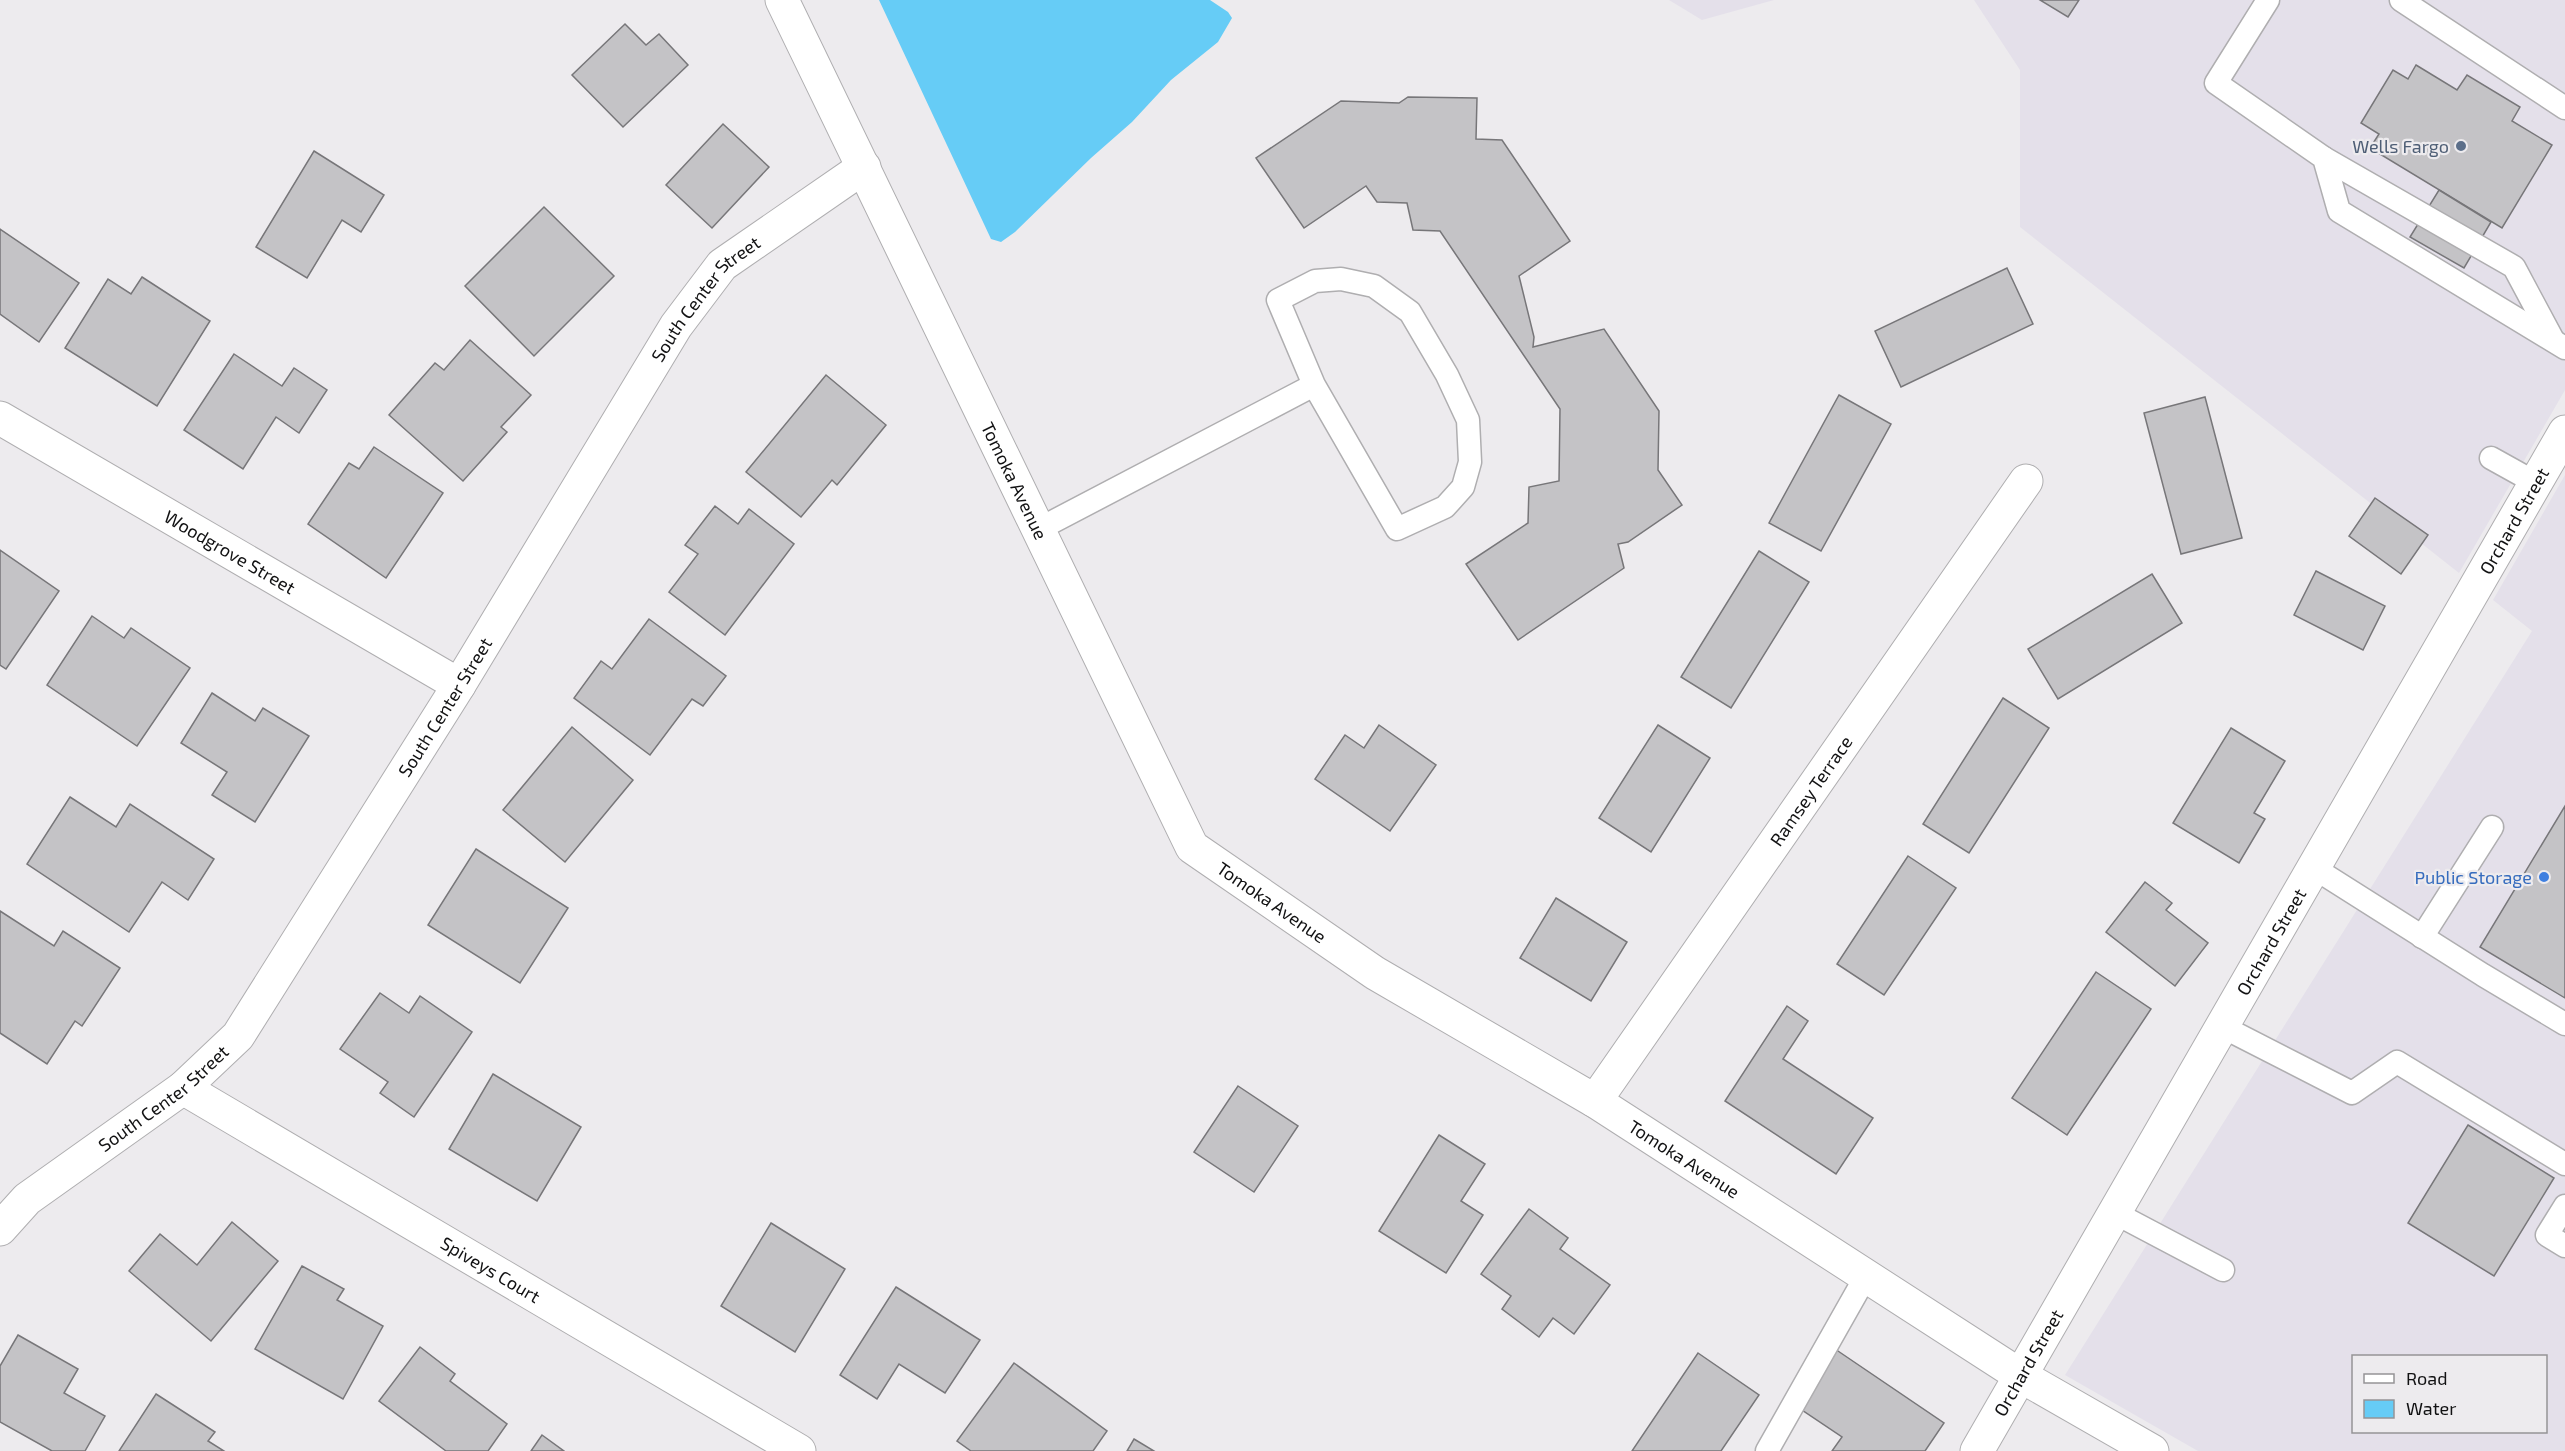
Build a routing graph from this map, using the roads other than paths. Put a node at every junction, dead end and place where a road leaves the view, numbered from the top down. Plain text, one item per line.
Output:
1 (782, 0) edge
2 (2268, 0) edge
3 (2402, 0) edge
4 (2565, 108) edge
5 (2324, 158) junction
6 (864, 167) junction
7 (2559, 345) edge
8 (1314, 385) junction
9 (0, 418) edge
10 (2565, 432) edge
11 (2491, 458) dead end
12 (2550, 472) edge
13 (2026, 481) dead end
14 (1039, 529) junction
15 (459, 684) junction
16 (2492, 827) dead end
17 (2314, 868) junction
18 (2422, 937) junction
19 (2565, 1024) edge
20 (2223, 1026) junction
21 (183, 1088) junction
22 (1595, 1101) junction
23 (2565, 1164) edge
24 (2565, 1206) edge
25 (2115, 1213) junction
26 (0, 1229) edge
27 (2565, 1246) edge
28 (2223, 1270) dead end
29 (1866, 1276) junction
30 (2021, 1377) junction
31 (799, 1451) edge
32 (1767, 1451) edge
33 (1977, 1451) edge
34 (2152, 1451) edge

1 - 6 street, Tomoka Avenue
2 - 5 lane
3 - 4 lane
5 - 7 lane
5 - 7 lane
6 - 14 street, Tomoka Avenue
6 - 15 street, South Center Street
8 - 8 lane
8 - 14 lane
9 - 15 street, Woodgrove Street
10 - 12 street, Orchard Street
11 - 12 lane
12 - 17 street, Orchard Street
13 - 22 street, Ramsey Terrace
14 - 22 street, Tomoka Avenue
15 - 21 street, South Center Street
16 - 18 lane
17 - 18 lane
17 - 20 street, Orchard Street
18 - 19 lane
20 - 23 lane
20 - 25 street, Orchard Street
21 - 26 street, South Center Street
21 - 31 street, Spiveys Court
22 - 29 street, Tomoka Avenue
24 - 27 lane
25 - 28 lane
25 - 30 street, Orchard Street
29 - 30 street, Tomoka Avenue
29 - 32 lane
30 - 33 street, Orchard Street
30 - 34 street, Tomoka Avenue

